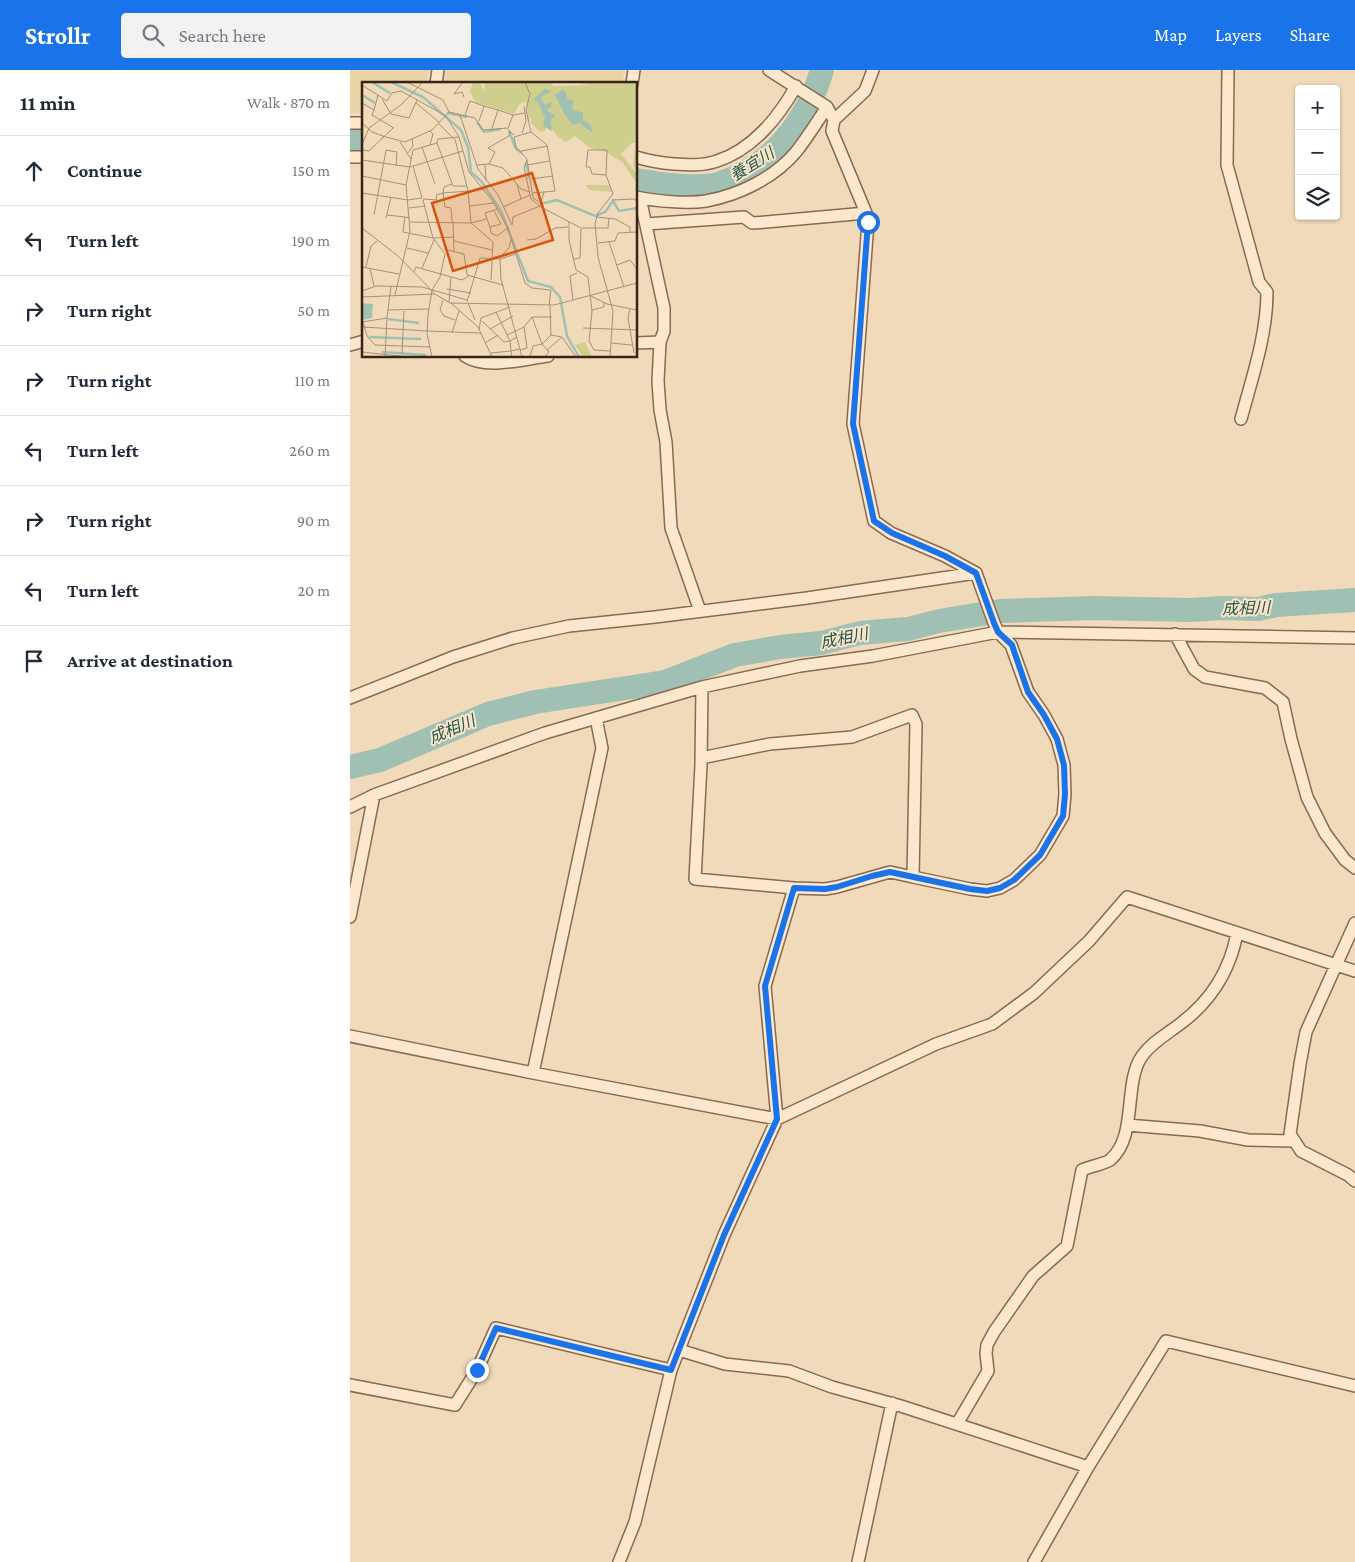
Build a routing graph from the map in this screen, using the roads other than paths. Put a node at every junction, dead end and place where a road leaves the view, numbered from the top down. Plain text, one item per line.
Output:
1 (769, 70) edge
2 (873, 70) edge
3 (1228, 70) edge
4 (796, 86) junction
5 (825, 105) junction
6 (834, 120) junction
7 (638, 157) edge
8 (638, 197) edge
9 (866, 213) junction
10 (646, 224) junction
11 (660, 342) junction
12 (638, 343) edge
13 (468, 358) edge
14 (534, 358) edge
15 (1241, 419) dead end
16 (976, 573) junction
17 (700, 611) junction
18 (996, 627) junction
19 (1175, 634) junction
20 (1355, 638) edge
21 (702, 687) junction
22 (350, 698) edge
23 (596, 718) junction
24 (700, 758) junction
25 (374, 795) junction
26 (350, 806) edge
27 (1355, 868) edge
28 (913, 877) junction
29 (794, 888) junction
30 (350, 917) edge
31 (1355, 923) edge
32 (1237, 933) junction
33 (1337, 964) junction
34 (1355, 971) edge
35 (350, 1036) edge
36 (534, 1073) junction
37 (777, 1119) junction
38 (1127, 1125) junction
39 (1294, 1141) junction
40 (1355, 1182) edge
41 (679, 1350) junction
42 (671, 1370) junction
43 (350, 1386) edge
44 (1355, 1386) edge
45 (892, 1404) junction
46 (957, 1424) junction
47 (1088, 1467) junction
48 (619, 1562) edge
49 (858, 1562) edge
50 (1034, 1562) edge

1 - 4 street
2 - 6 street
3 - 15 street
4 - 5 street
4 - 7 street
5 - 6 street
5 - 8 street
6 - 9 street
8 - 10 street
9 - 10 street
9 - 16 street
10 - 11 street
11 - 12 street
11 - 17 street
13 - 14 street
16 - 17 street
16 - 18 street
17 - 22 street
18 - 19 street
18 - 21 street
18 - 28 street
19 - 20 street
19 - 27 street
21 - 23 street
21 - 24 street
23 - 25 street
23 - 36 street
24 - 28 street
24 - 29 street
25 - 26 street
25 - 30 street
28 - 29 street
29 - 37 street
31 - 33 street
32 - 33 street
32 - 37 street
32 - 38 street
33 - 34 street
33 - 39 street
35 - 36 street
36 - 37 street
37 - 41 street
38 - 39 street
38 - 46 street
39 - 40 street
41 - 42 street
41 - 45 street
42 - 43 street
42 - 48 street
44 - 47 street
45 - 46 street
45 - 49 street
46 - 47 street
47 - 50 street

